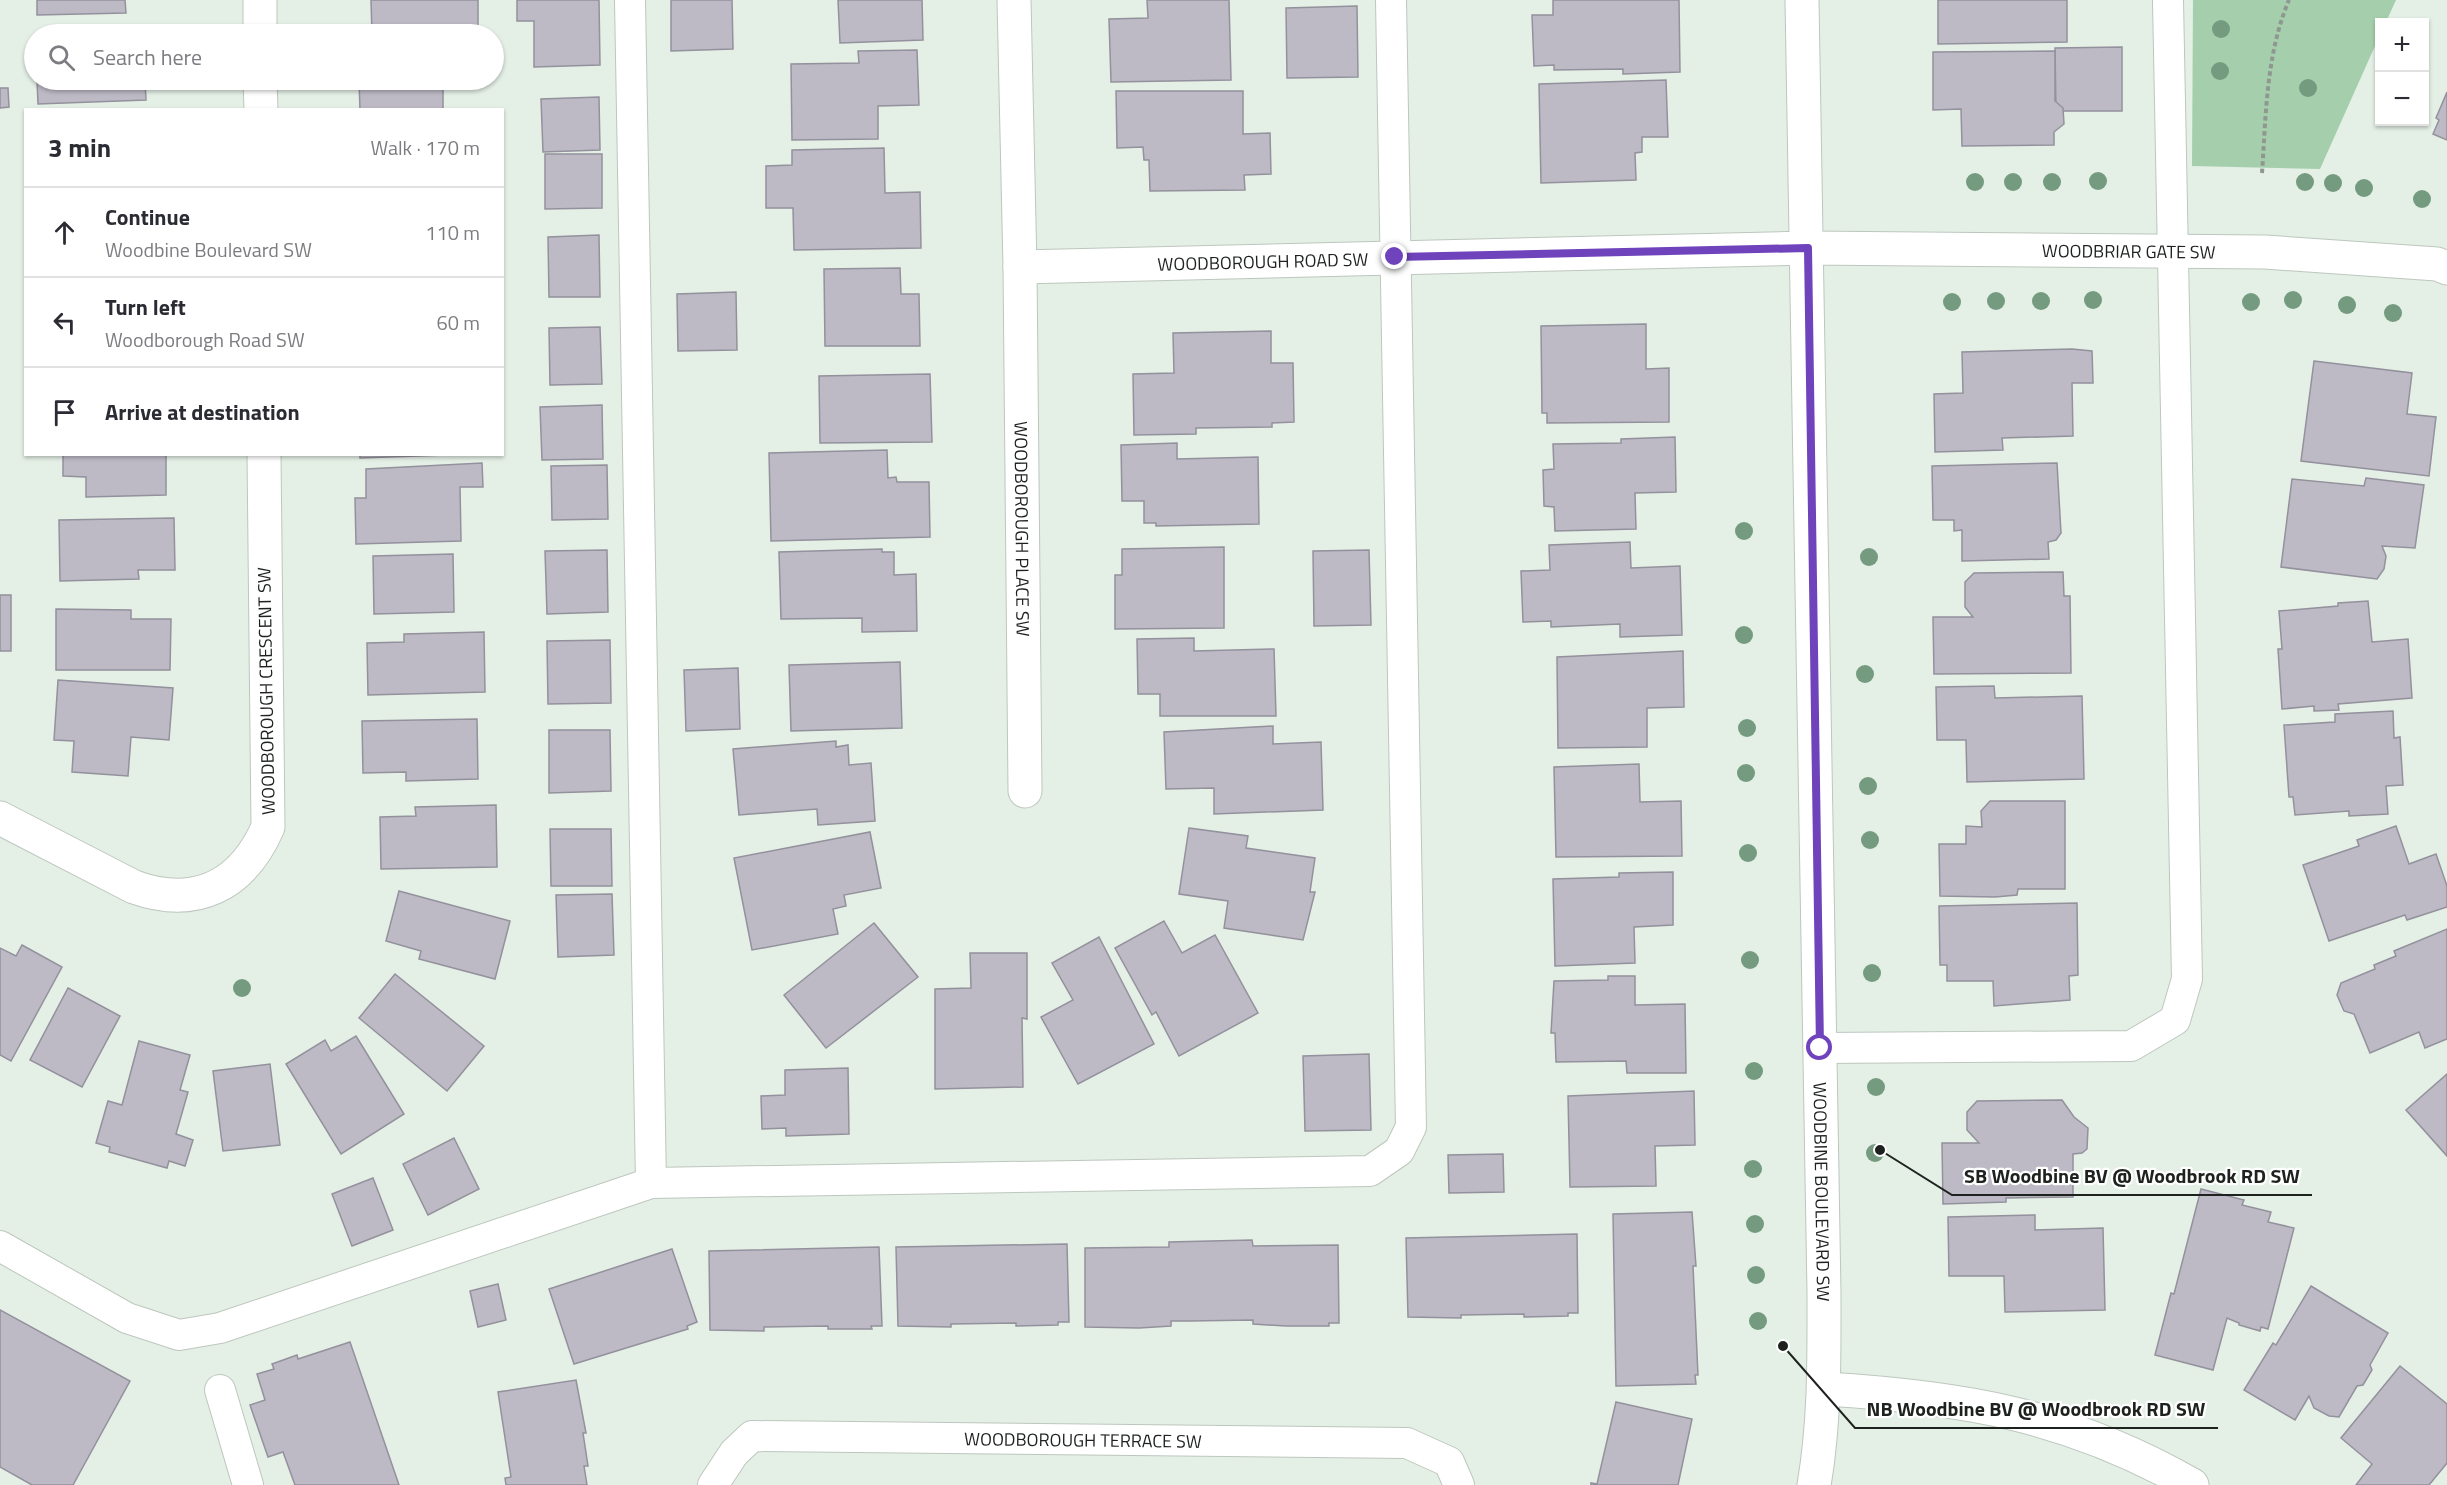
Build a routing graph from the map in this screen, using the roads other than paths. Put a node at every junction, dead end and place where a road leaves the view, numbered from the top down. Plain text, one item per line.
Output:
1 (260, 0) edge
2 (630, 0) edge
3 (1014, 0) edge
4 (1391, 0) edge
5 (1802, 0) edge
6 (2168, 0) edge
7 (260, 24) edge
8 (260, 90) edge
9 (261, 108) edge
10 (1808, 248) junction
11 (2172, 251) junction
12 (1395, 257) junction
13 (1020, 267) junction
14 (2447, 268) edge
15 (264, 456) edge
16 (1025, 791) dead end
17 (0, 818) edge
18 (1820, 1048) junction
19 (651, 1184) junction
20 (0, 1246) edge
21 (1824, 1389) junction
22 (220, 1390) dead end
23 (248, 1485) edge
24 (713, 1485) edge
25 (1458, 1485) edge
26 (1814, 1485) edge
27 (2192, 1485) edge

1 - 7 street
2 - 19 lane
3 - 13 street
4 - 12 lane
5 - 10 street, WOODBINE BOULEVARD SW
6 - 11 lane
8 - 9 street
10 - 11 street, WOODBRIAR GATE SW
10 - 12 street, WOODBOROUGH ROAD SW
10 - 18 street, WOODBINE BOULEVARD SW
11 - 14 street, WOODBRIAR GATE SW
11 - 18 lane
12 - 13 street, WOODBOROUGH ROAD SW
12 - 19 lane
13 - 16 street, WOODBOROUGH PLACE SW
15 - 17 street, WOODBOROUGH CRESCENT SW
18 - 21 street, WOODBINE BOULEVARD SW
19 - 20 lane
21 - 26 street, WOODBINE BOULEVARD SW
21 - 27 street
22 - 23 lane
24 - 25 lane, WOODBOROUGH TERRACE SW

